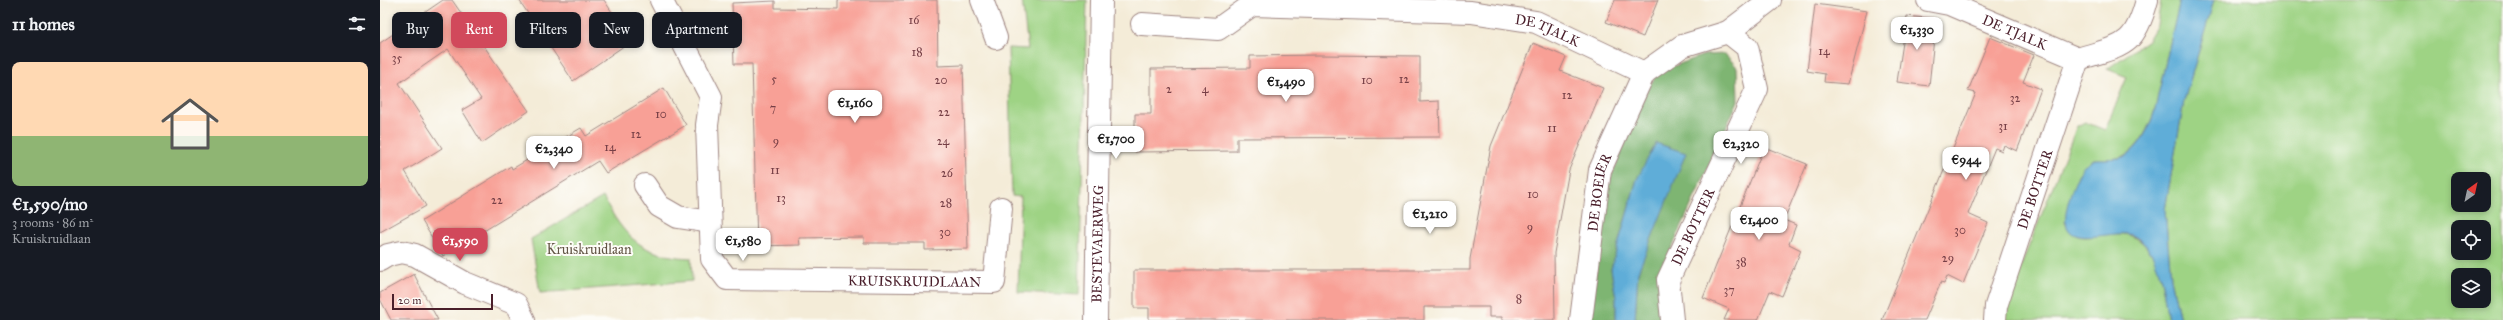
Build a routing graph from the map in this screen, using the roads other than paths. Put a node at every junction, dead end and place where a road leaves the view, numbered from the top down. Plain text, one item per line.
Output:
1 (661, 0) edge
2 (982, 0) edge
3 (1101, 0) edge
4 (1770, 0) edge
5 (1928, 0) edge
6 (2147, 0) edge
7 (1250, 3) edge
8 (1472, 6) edge
9 (1142, 24) dead end
10 (1728, 32) junction
11 (996, 38) dead end
12 (2078, 59) junction
13 (1644, 73) junction
14 (645, 185) dead end
15 (1001, 208) dead end
16 (710, 222) junction
17 (380, 260) edge
18 (524, 320) edge
19 (1096, 320) edge
20 (1581, 320) edge
21 (1672, 320) edge
22 (1995, 320) edge

1 - 16 street, KRUISKRUIDLAAN
2 - 11 street
3 - 19 street, BESTEVAERWEG
4 - 10 street
5 - 12 street, DE TJALK
6 - 12 street
7 - 8 street, DE TJALK
7 - 9 street, DE TJALK
8 - 13 street, DE TJALK
10 - 13 street
10 - 21 street, DE BOTTER
12 - 22 street, DE BOTTER
13 - 20 street, DE BOEIER
14 - 16 street
15 - 16 street, KRUISKRUIDLAAN
17 - 18 street

